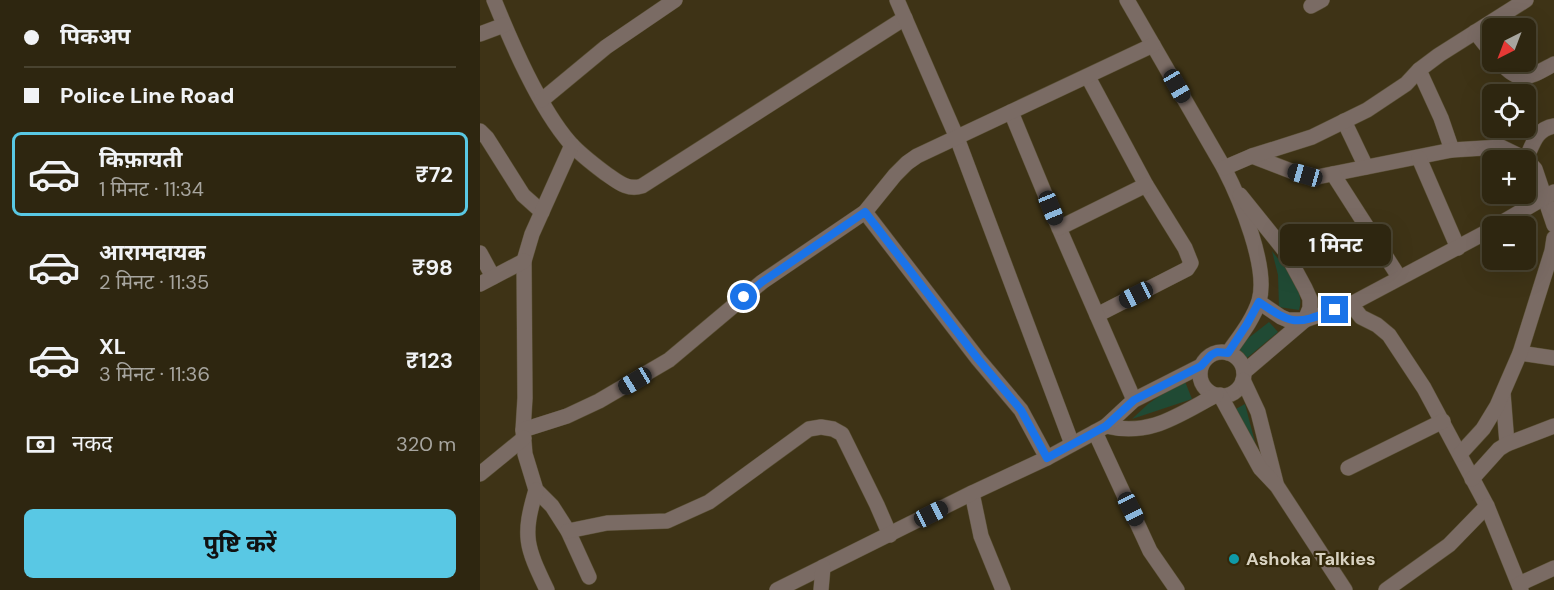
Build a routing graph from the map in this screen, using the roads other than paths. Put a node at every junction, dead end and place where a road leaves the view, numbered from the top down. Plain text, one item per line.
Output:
1 (494, 0) edge
2 (675, 0) edge
3 (897, 0) edge
4 (1127, 0) edge
5 (1524, 0) edge
6 (905, 18) junction
7 (504, 25) junction
8 (1475, 32) junction
9 (480, 34) edge
10 (1482, 41) edge
11 (1153, 45) junction
12 (1554, 64) edge
13 (1419, 70) junction
14 (1510, 72) edge
15 (1088, 77) junction
16 (542, 100) junction
17 (1011, 112) junction
18 (1344, 122) junction
19 (1554, 126) edge
20 (480, 131) edge
21 (957, 138) junction
22 (572, 145) junction
23 (1452, 150) junction
24 (1507, 150) edge
25 (1530, 150) edge
26 (1252, 156) junction
27 (1419, 158) junction
28 (1366, 167) junction
29 (1224, 168) junction
30 (1536, 171) edge
31 (1333, 174) junction
32 (1146, 185) junction
33 (1234, 188) junction
34 (1550, 195) edge
35 (542, 212) junction
36 (865, 212) junction
37 (1514, 216) edge
38 (1554, 225) edge
39 (1059, 228) junction
40 (1482, 235) edge
41 (1554, 238) edge
42 (1458, 248) junction
43 (480, 253) edge
44 (524, 261) junction
45 (1399, 278) junction
46 (487, 280) edge
47 (1259, 302) junction
48 (1351, 304) junction
49 (1097, 315) junction
50 (1305, 320) junction
51 (1228, 353) junction
52 (1520, 354) junction
53 (1554, 357) edge
54 (1201, 366) junction
55 (1244, 376) junction
56 (1503, 392) junction
57 (1218, 395) junction
58 (1134, 400) junction
59 (1443, 421) junction
60 (1554, 426) edge
61 (1100, 429) junction
62 (523, 434) junction
63 (1072, 444) junction
64 (1507, 444) junction
65 (1460, 454) junction
66 (1047, 458) junction
67 (1348, 468) dead end
68 (480, 474) edge
69 (1472, 479) junction
70 (1277, 486) junction
71 (536, 490) junction
72 (972, 493) junction
73 (1487, 506) junction
74 (568, 531) junction
75 (890, 535) junction
76 (823, 567) junction
77 (1554, 568) edge
78 (589, 577) dead end
79 (1520, 587) edge
80 (547, 590) edge
81 (777, 590) edge
82 (821, 590) edge
83 (1003, 590) edge
84 (1177, 590) edge
85 (1345, 590) edge
86 (1386, 590) edge

1 - 7 street
2 - 16 street
3 - 6 street
4 - 11 street
5 - 8 street
6 - 21 street
6 - 22 street
7 - 9 street
7 - 16 street
8 - 10 street
8 - 13 street
11 - 15 street
11 - 29 street
12 - 14 street
13 - 18 street
13 - 23 street
15 - 17 street
15 - 32 street
16 - 22 street
17 - 21 street
17 - 39 street
18 - 26 street
18 - 28 street
19 - 25 street
20 - 35 street
21 - 36 street
21 - 63 street
22 - 35 street
23 - 24 street
23 - 27 street
26 - 29 street
26 - 31 street
27 - 28 street
27 - 42 street
28 - 31 street
29 - 33 street
30 - 34 street
31 - 45 street
32 - 39 street
32 - 49 street
33 - 47 street
33 - 50 street
34 - 37 street
34 - 38 street
35 - 44 street
36 - 62 street
36 - 66 street
39 - 49 street
40 - 42 street
41 - 52 street
42 - 45 street
43 - 46 street
44 - 46 street
44 - 62 street
45 - 48 street
47 - 50 street
47 - 51 street
48 - 50 street
48 - 59 street
49 - 58 street
50 - 55 street
51 - 54 street
51 - 55 street
52 - 53 street
52 - 56 street
54 - 57 street
54 - 58 street
55 - 57 street
55 - 70 street
56 - 64 street
56 - 65 street
57 - 61 street
57 - 70 street
58 - 61 street
59 - 65 street
59 - 67 street
60 - 64 street
61 - 63 street
61 - 84 street
62 - 68 street
62 - 71 street
63 - 66 street
64 - 69 street
65 - 69 street
66 - 72 street
69 - 73 street
70 - 85 street
71 - 74 street
71 - 80 street
72 - 75 street
72 - 83 street
73 - 79 street
73 - 86 street
74 - 75 street
74 - 78 street
75 - 76 street
76 - 81 street
76 - 82 street
77 - 79 street

